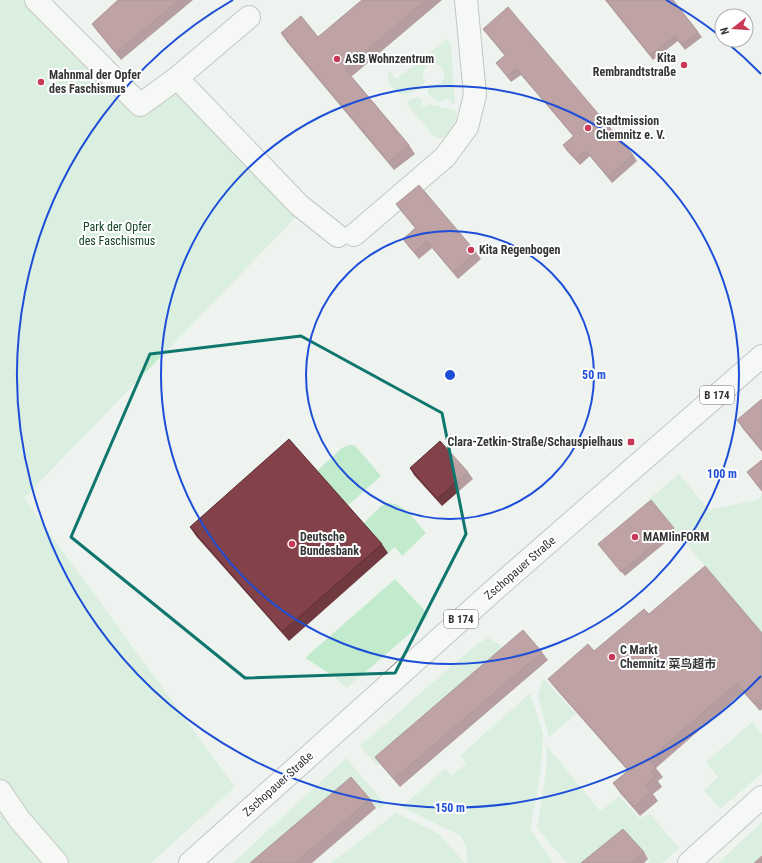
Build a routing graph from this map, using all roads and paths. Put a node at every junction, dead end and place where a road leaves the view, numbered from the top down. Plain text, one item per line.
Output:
1 (36, 0) edge
2 (466, 0) edge
3 (249, 17) dead end
4 (177, 78) junction
5 (762, 356) edge
6 (0, 791) edge
7 (762, 797) edge
8 (57, 863) edge
9 (190, 863) edge
10 (689, 863) edge

1 - 4 main road
2 - 4 main road
3 - 4 main road
5 - 9 main road, Zschopauer Straße / B 174
6 - 8 main road
7 - 10 main road

